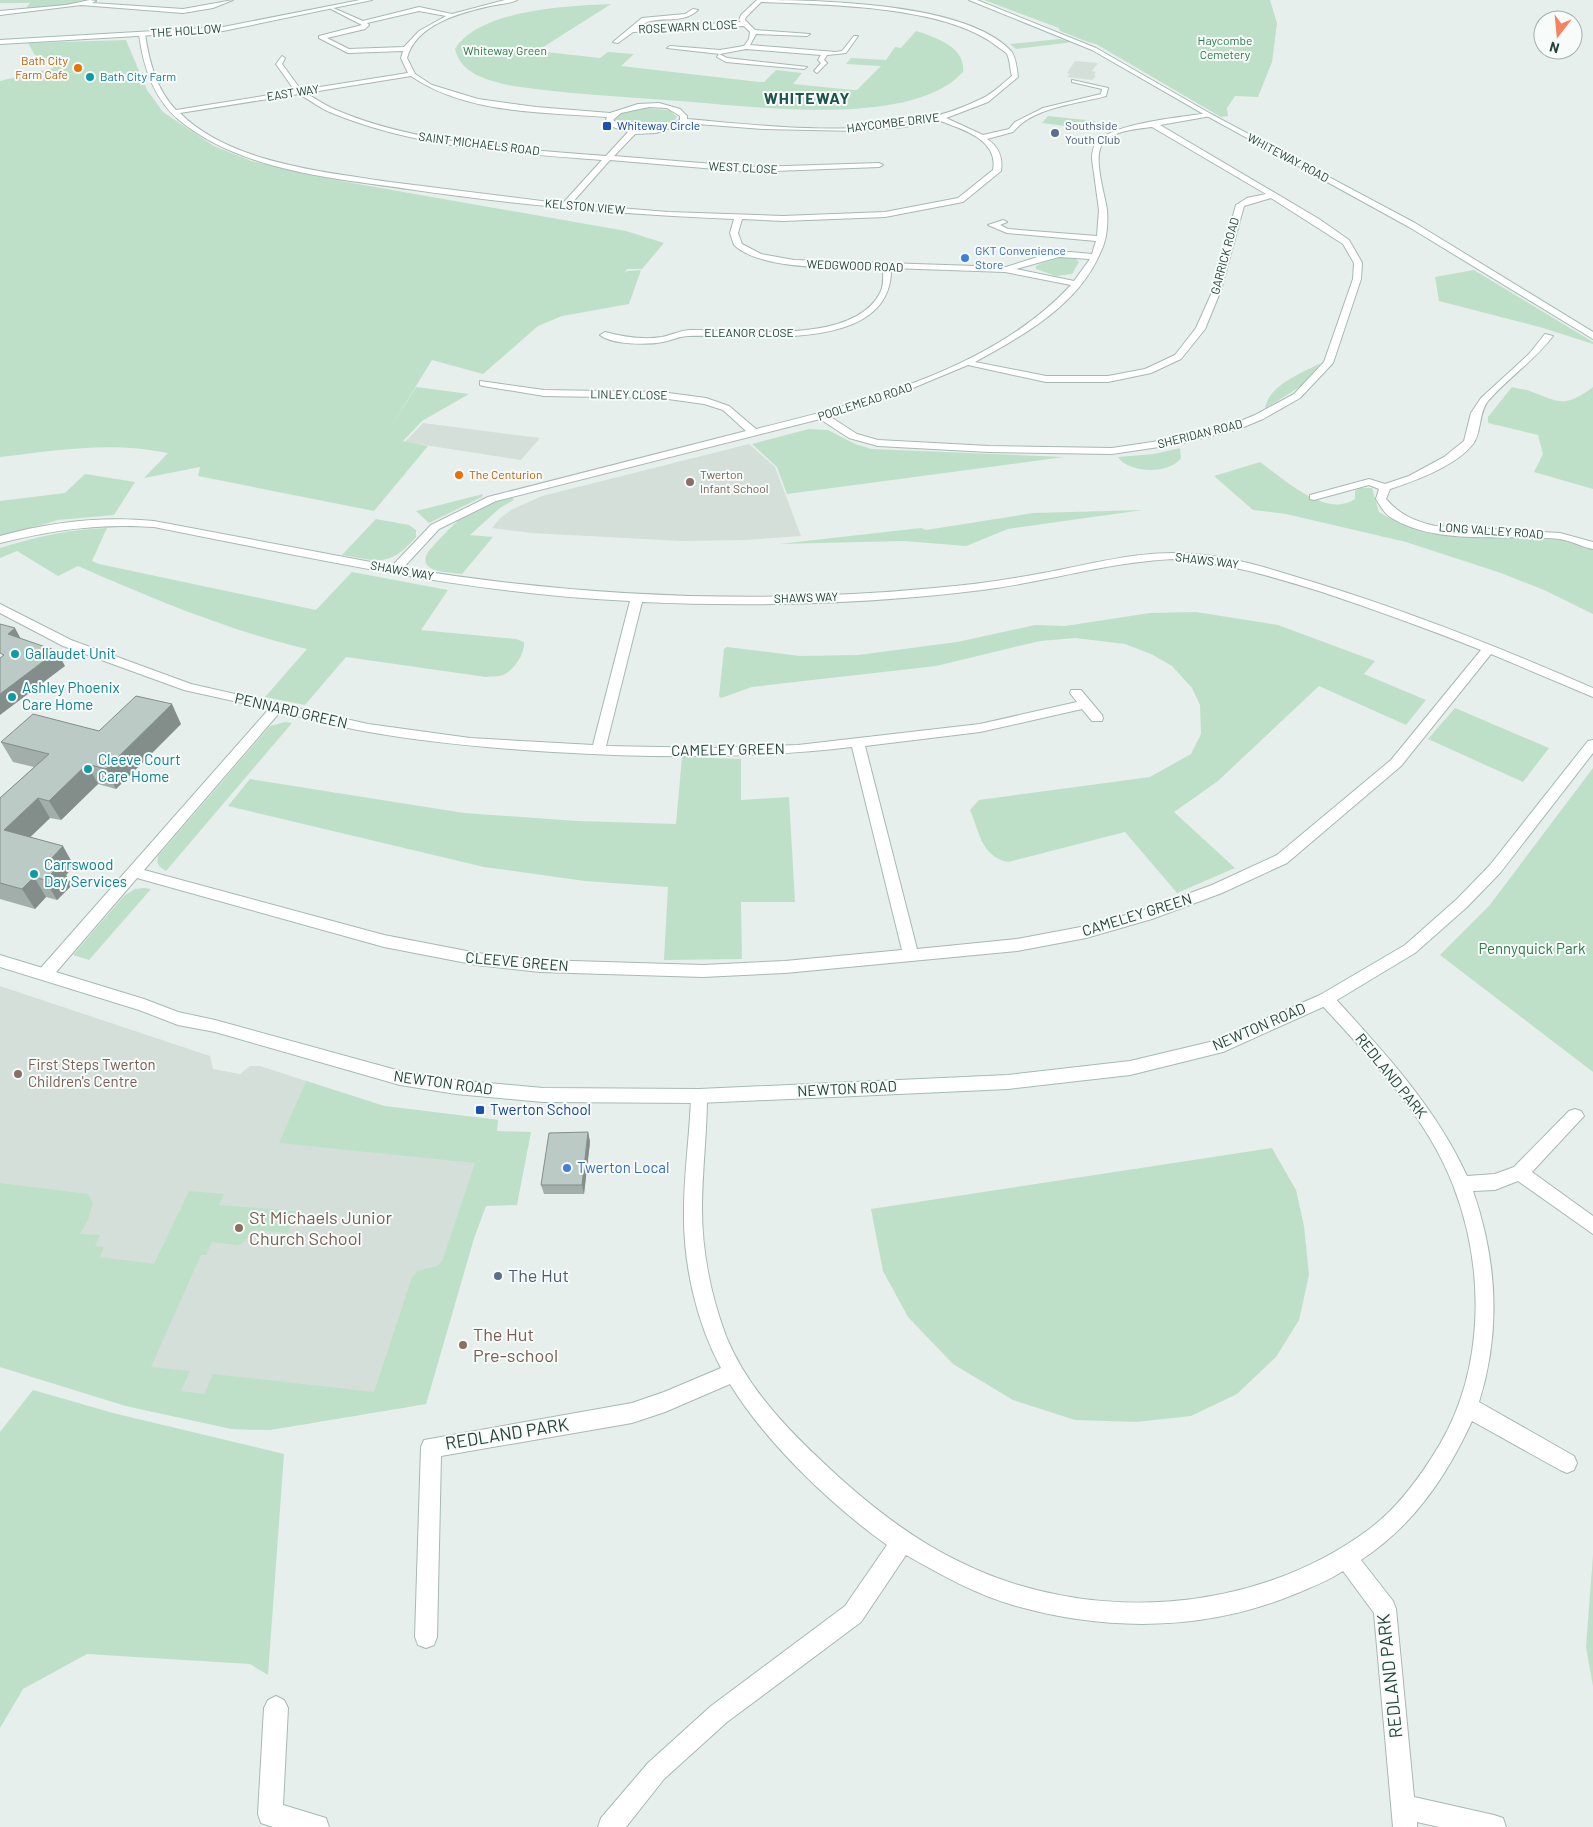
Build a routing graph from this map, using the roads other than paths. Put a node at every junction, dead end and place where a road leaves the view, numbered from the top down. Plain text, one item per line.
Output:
1 (94, 0) edge
2 (230, 0) edge
3 (368, 0) edge
4 (513, 0) edge
5 (760, 0) edge
6 (972, 0) edge
7 (352, 2) edge
8 (83, 4) junction
9 (333, 8) junction
10 (696, 10) dead end
11 (0, 13) edge
12 (454, 16) junction
13 (362, 23) junction
14 (746, 24) junction
15 (631, 30) junction
16 (752, 32) junction
17 (142, 34) junction
18 (807, 34) dead end
19 (856, 37) dead end
20 (609, 38) dead end
21 (678, 41) dead end
22 (0, 42) edge
23 (746, 47) junction
24 (406, 50) junction
25 (720, 52) junction
26 (825, 54) junction
27 (282, 58) dead end
28 (804, 67) dead end
29 (818, 72) dead end
30 (412, 74) junction
31 (1074, 81) dead end
32 (298, 92) junction
33 (174, 112) junction
34 (611, 115) junction
35 (1209, 115) junction
36 (939, 118) junction
37 (683, 121) junction
38 (1153, 124) junction
39 (634, 130) junction
40 (981, 138) junction
41 (608, 158) junction
42 (879, 165) dead end
43 (1273, 195) junction
44 (564, 206) junction
45 (739, 218) junction
46 (1003, 222) dead end
47 (1100, 239) junction
48 (1094, 257) junction
49 (887, 267) junction
50 (1005, 269) junction
51 (1076, 284) junction
52 (605, 335) dead end
53 (1548, 336) dead end
54 (1593, 336) edge
55 (1532, 356) junction
56 (1545, 360) dead end
57 (969, 363) junction
58 (484, 387) dead end
59 (822, 416) junction
60 (754, 433) junction
61 (1385, 487) junction
62 (1314, 497) dead end
63 (0, 540) edge
64 (1592, 545) edge
65 (395, 570) junction
66 (637, 598) junction
67 (0, 608) edge
68 (1488, 649) junction
69 (1076, 693) dead end
70 (1593, 693) edge
71 (1086, 704) junction
72 (277, 708) junction
73 (1097, 718) dead end
74 (857, 742) junction
75 (1593, 744) edge
76 (598, 750) junction
77 (134, 872) junction
78 (911, 956) junction
79 (0, 961) edge
80 (45, 974) junction
81 (1326, 999) junction
82 (699, 1096) junction
83 (1575, 1116) dead end
84 (1520, 1172) junction
85 (1462, 1184) junction
86 (1593, 1226) edge
87 (734, 1372) junction
88 (1468, 1407) junction
89 (1567, 1463) dead end
90 (902, 1542) junction
91 (1346, 1558) junction
92 (426, 1636) dead end
93 (276, 1708) dead end
94 (1404, 1817) edge
95 (317, 1827) edge
96 (610, 1827) edge
97 (1494, 1827) edge

1 - 8 street
2 - 8 street
3 - 7 street, THE HOLLOW
4 - 12 street
5 - 14 street, ROSEWARN CLOSE
5 - 36 street, HAYCOMBE DRIVE
6 - 35 street, WHITEWAY ROAD
7 - 9 street, THE HOLLOW
8 - 11 street
9 - 13 street
9 - 17 street, THE HOLLOW
10 - 15 street, ROSEWARN CLOSE
12 - 13 street
12 - 24 street
13 - 24 street
14 - 15 street, ROSEWARN CLOSE
14 - 16 street, ROSEWARN CLOSE
15 - 20 street, ROSEWARN CLOSE
16 - 18 street, ROSEWARN CLOSE
16 - 23 street, ROSEWARN CLOSE
17 - 22 street, THE HOLLOW
17 - 33 street, KELSTON VIEW
19 - 26 street, ROSEWARN CLOSE
21 - 25 street, ROSEWARN CLOSE
23 - 25 street, ROSEWARN CLOSE
23 - 26 street, ROSEWARN CLOSE
24 - 30 street
25 - 28 street, ROSEWARN CLOSE
26 - 29 street
27 - 32 street
30 - 32 street, EAST WAY
30 - 34 street
31 - 40 street
32 - 33 street, EAST WAY
32 - 41 street, SAINT MICHAELS ROAD
33 - 44 street, KELSTON VIEW
34 - 37 street
34 - 39 street, HAYCOMBE DRIVE
35 - 38 street, POOLEMEAD ROAD
35 - 54 street, WHITEWAY ROAD
36 - 37 street, HAYCOMBE DRIVE
36 - 40 street, KELSTON VIEW
37 - 39 street, HAYCOMBE DRIVE
38 - 43 street, SHERIDAN ROAD
38 - 47 street, POOLEMEAD ROAD
39 - 41 street
40 - 45 street, KELSTON VIEW
41 - 42 street, WEST CLOSE
41 - 44 street
43 - 57 street, GARRICK ROAD
43 - 59 street, SHERIDAN ROAD
44 - 45 street, KELSTON VIEW
45 - 49 street, WEDGWOOD ROAD
46 - 47 street
47 - 48 street, POOLEMEAD ROAD
48 - 50 street, WEDGWOOD ROAD
48 - 51 street, POOLEMEAD ROAD
49 - 50 street, WEDGWOOD ROAD
49 - 52 street, ELEANOR CLOSE
50 - 51 street, WEDGWOOD ROAD
51 - 57 street, POOLEMEAD ROAD
53 - 55 street
55 - 56 street
55 - 61 street
57 - 59 street, POOLEMEAD ROAD
58 - 60 street, LINLEY CLOSE
59 - 60 street, POOLEMEAD ROAD
60 - 65 street, POOLEMEAD ROAD
61 - 62 street
61 - 64 street, LONG VALLEY ROAD
63 - 65 street, SHAWS WAY
65 - 66 street, SHAWS WAY
66 - 68 street, SHAWS WAY
66 - 76 street
67 - 72 street, PENNARD GREEN
68 - 70 street, SHAWS WAY
68 - 78 street, CAMELEY GREEN
69 - 71 street
71 - 73 street
71 - 74 street, CAMELEY GREEN
72 - 76 street, PENNARD GREEN
72 - 77 street
74 - 76 street, CAMELEY GREEN
74 - 78 street
75 - 81 street, NEWTON ROAD
77 - 78 street, CLEEVE GREEN
77 - 80 street
79 - 80 street, NEWTON ROAD
80 - 82 street, NEWTON ROAD
81 - 82 street, NEWTON ROAD
81 - 85 street, REDLAND PARK
82 - 87 street, REDLAND PARK
83 - 84 street
84 - 85 street
84 - 86 street
85 - 88 street, REDLAND PARK
87 - 90 street, REDLAND PARK
87 - 92 street, REDLAND PARK
88 - 89 street
88 - 91 street, REDLAND PARK
90 - 91 street, REDLAND PARK
90 - 96 street
91 - 94 street, REDLAND PARK
93 - 95 street
94 - 97 street, REDLAND PARK

